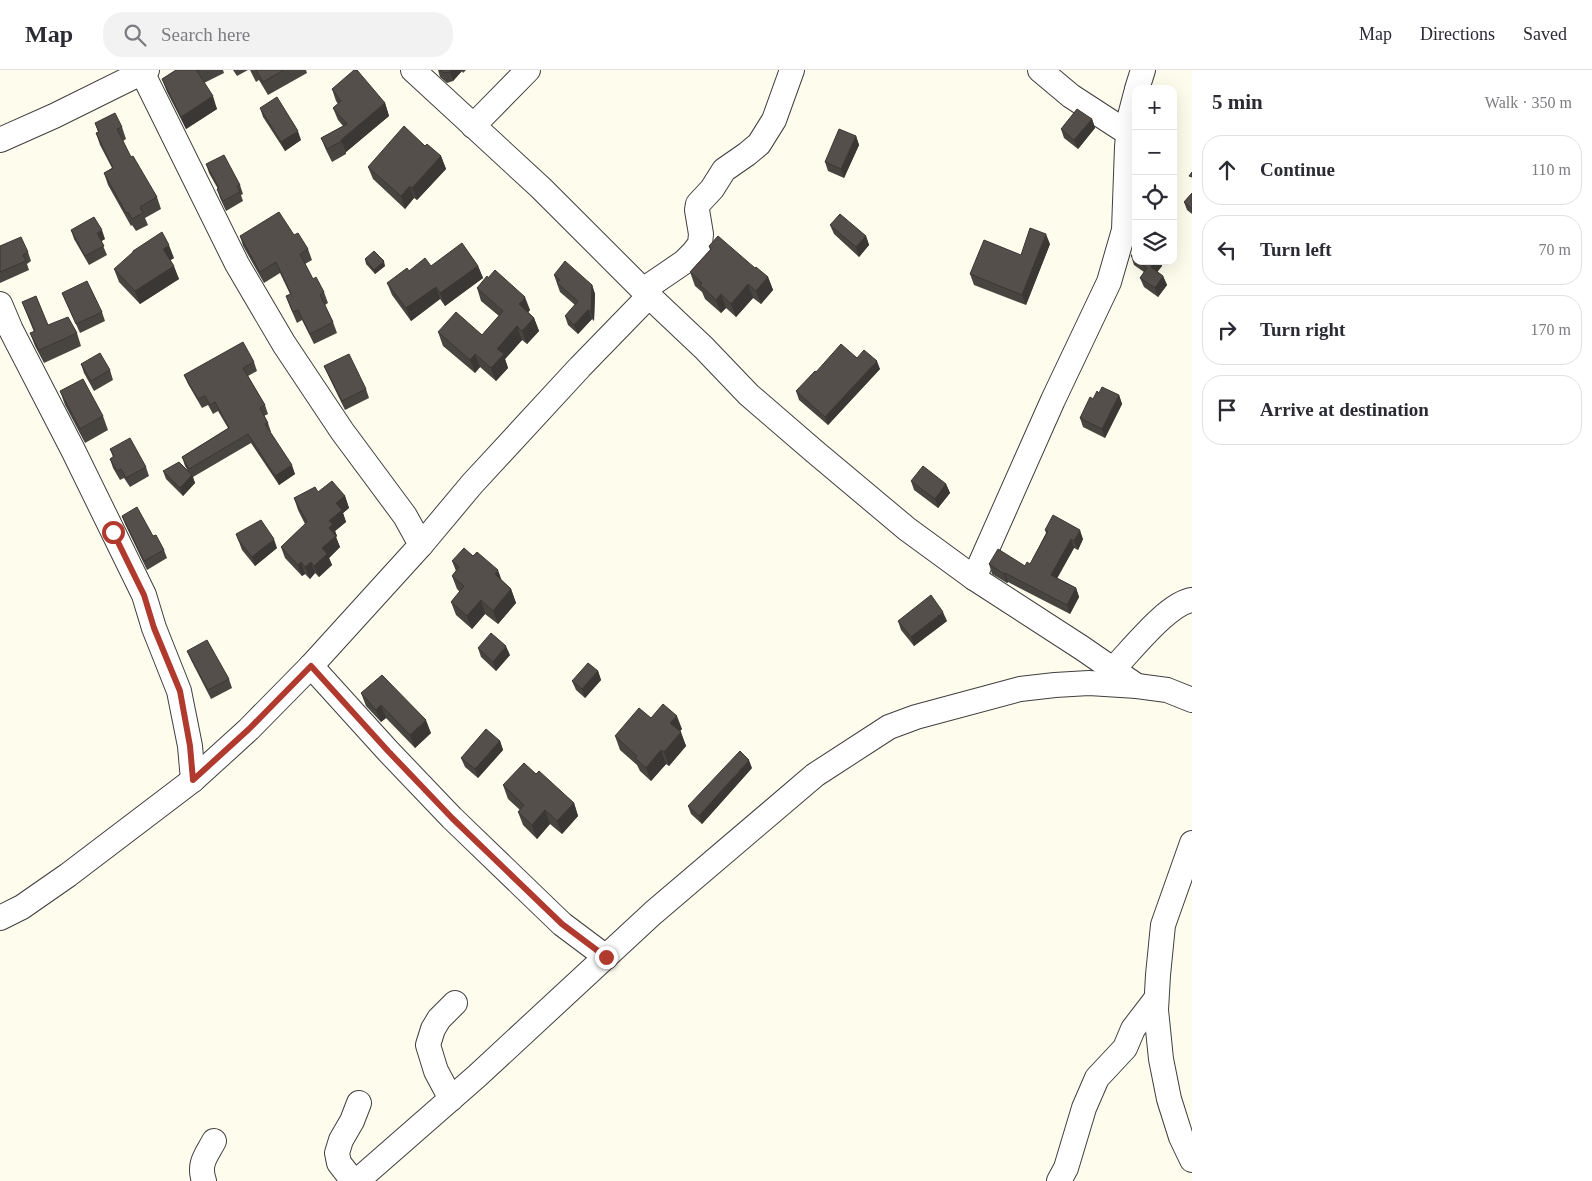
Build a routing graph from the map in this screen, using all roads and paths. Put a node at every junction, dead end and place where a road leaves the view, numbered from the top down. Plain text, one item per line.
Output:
1 (412, 70) edge
2 (528, 70) edge
3 (792, 70) edge
4 (1040, 70) edge
5 (1143, 70) edge
6 (144, 71) edge
7 (1138, 85) edge
8 (1132, 108) edge
9 (473, 126) junction
10 (1128, 133) junction
11 (0, 140) edge
12 (646, 293) junction
13 (0, 304) edge
14 (5, 333) edge
15 (421, 545) junction
16 (974, 578) junction
17 (1192, 600) edge
18 (311, 666) junction
19 (1113, 669) junction
20 (1137, 686) junction
21 (1192, 700) edge
22 (193, 780) junction
23 (1192, 843) edge
24 (0, 918) edge
25 (606, 957) junction
26 (1156, 999) junction
27 (455, 1003) dead end
28 (451, 1099) junction
29 (359, 1103) dead end
30 (214, 1141) dead end
31 (1191, 1156) edge
32 (204, 1181) edge
33 (353, 1181) edge
34 (357, 1181) edge
35 (1059, 1181) edge

1 - 9 street
2 - 9 street
3 - 12 street
4 - 10 street
5 - 7 street
6 - 11 street
6 - 15 street
8 - 10 street
9 - 12 street
10 - 16 street
12 - 15 street
12 - 16 street
13 - 14 street
14 - 22 street
15 - 18 street
16 - 19 street
17 - 19 street
18 - 22 street
18 - 25 street
19 - 20 street
20 - 21 street
20 - 25 street
22 - 24 street
23 - 26 street
25 - 28 street
26 - 31 street
26 - 35 street
27 - 28 street
28 - 34 street
29 - 33 street
30 - 32 street

